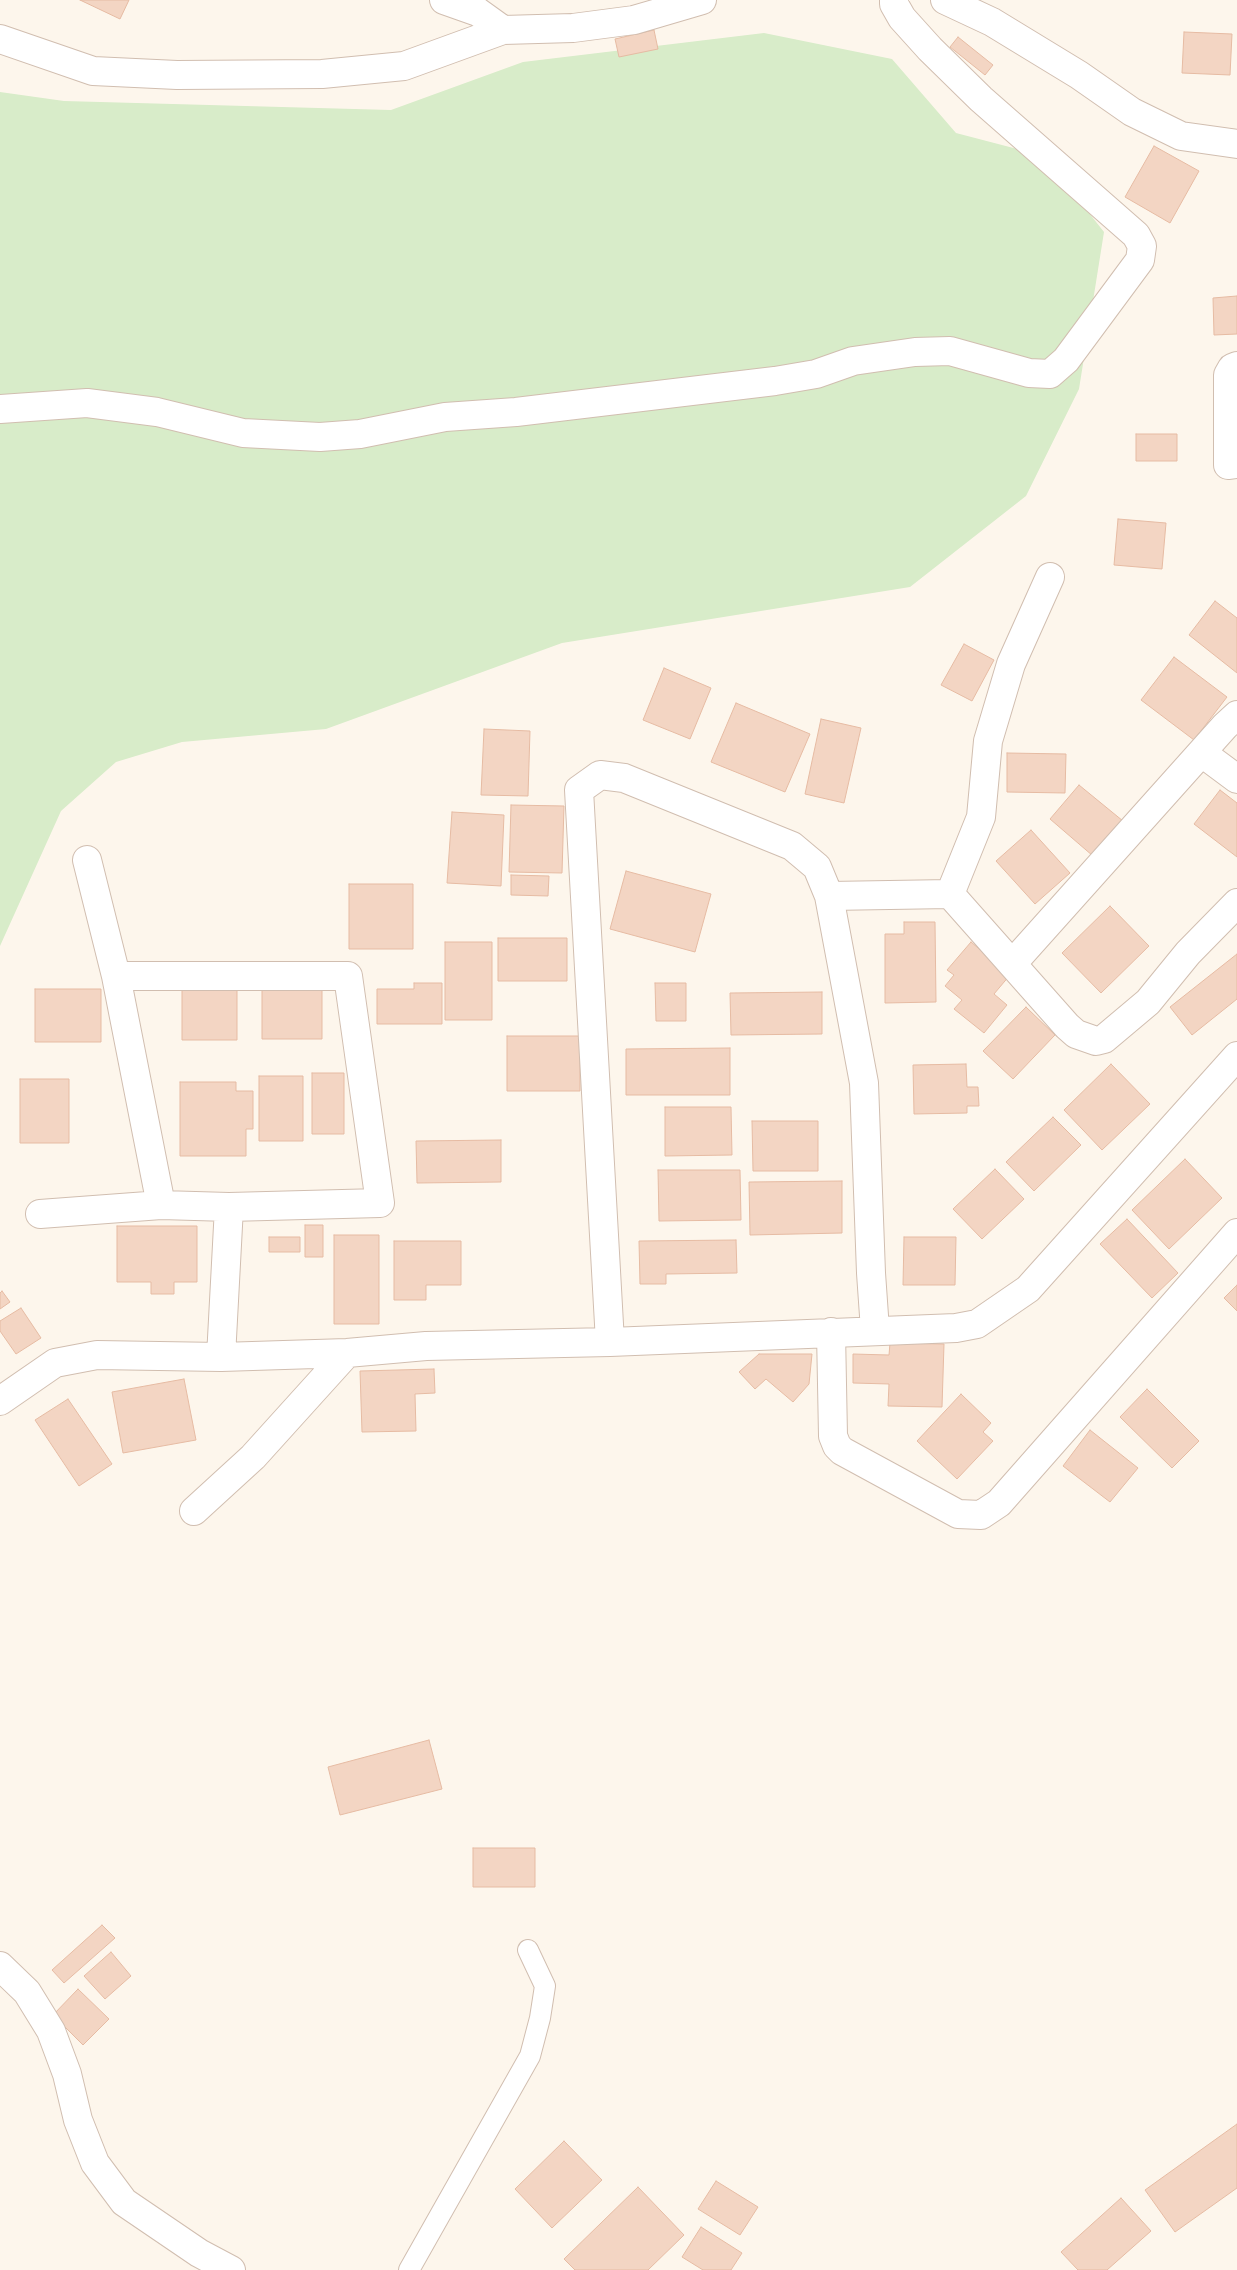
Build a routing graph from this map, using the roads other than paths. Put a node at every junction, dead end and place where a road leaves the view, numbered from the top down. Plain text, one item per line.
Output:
1 (444, 0) edge
2 (702, 0) edge
3 (894, 0) edge
4 (945, 0) edge
5 (503, 30) junction
6 (0, 39) edge
7 (1237, 144) edge
8 (1237, 366) edge
9 (0, 409) edge
10 (1237, 464) edge
11 (1050, 577) dead end
12 (1237, 715) edge
13 (1202, 753) junction
14 (1237, 779) edge
15 (86, 860) dead end
16 (950, 894) junction
17 (829, 896) junction
18 (1237, 902) edge
19 (1012, 964) junction
20 (116, 976) junction
21 (1237, 1056) edge
22 (161, 1205) junction
23 (229, 1207) junction
24 (40, 1214) dead end
25 (1237, 1233) edge
26 (875, 1330) junction
27 (831, 1332) junction
28 (610, 1342) junction
29 (347, 1353) junction
30 (221, 1357) junction
31 (0, 1401) edge
32 (194, 1511) dead end
33 (528, 1950) dead end
34 (0, 1966) edge
35 (231, 2270) edge
36 (409, 2270) edge

1 - 5 street
2 - 5 street
3 - 9 street
4 - 7 street
5 - 6 street
8 - 10 street
11 - 16 street
12 - 13 street
13 - 14 street
13 - 19 street
15 - 20 street
16 - 17 street
16 - 19 street
17 - 26 street
17 - 28 street
18 - 19 street
20 - 22 street
20 - 23 street
21 - 26 street
22 - 23 street
22 - 24 street
23 - 30 street
25 - 27 street
26 - 27 street
27 - 28 street
28 - 29 street
29 - 30 street
29 - 32 street
30 - 31 street
33 - 36 lane
34 - 35 street

